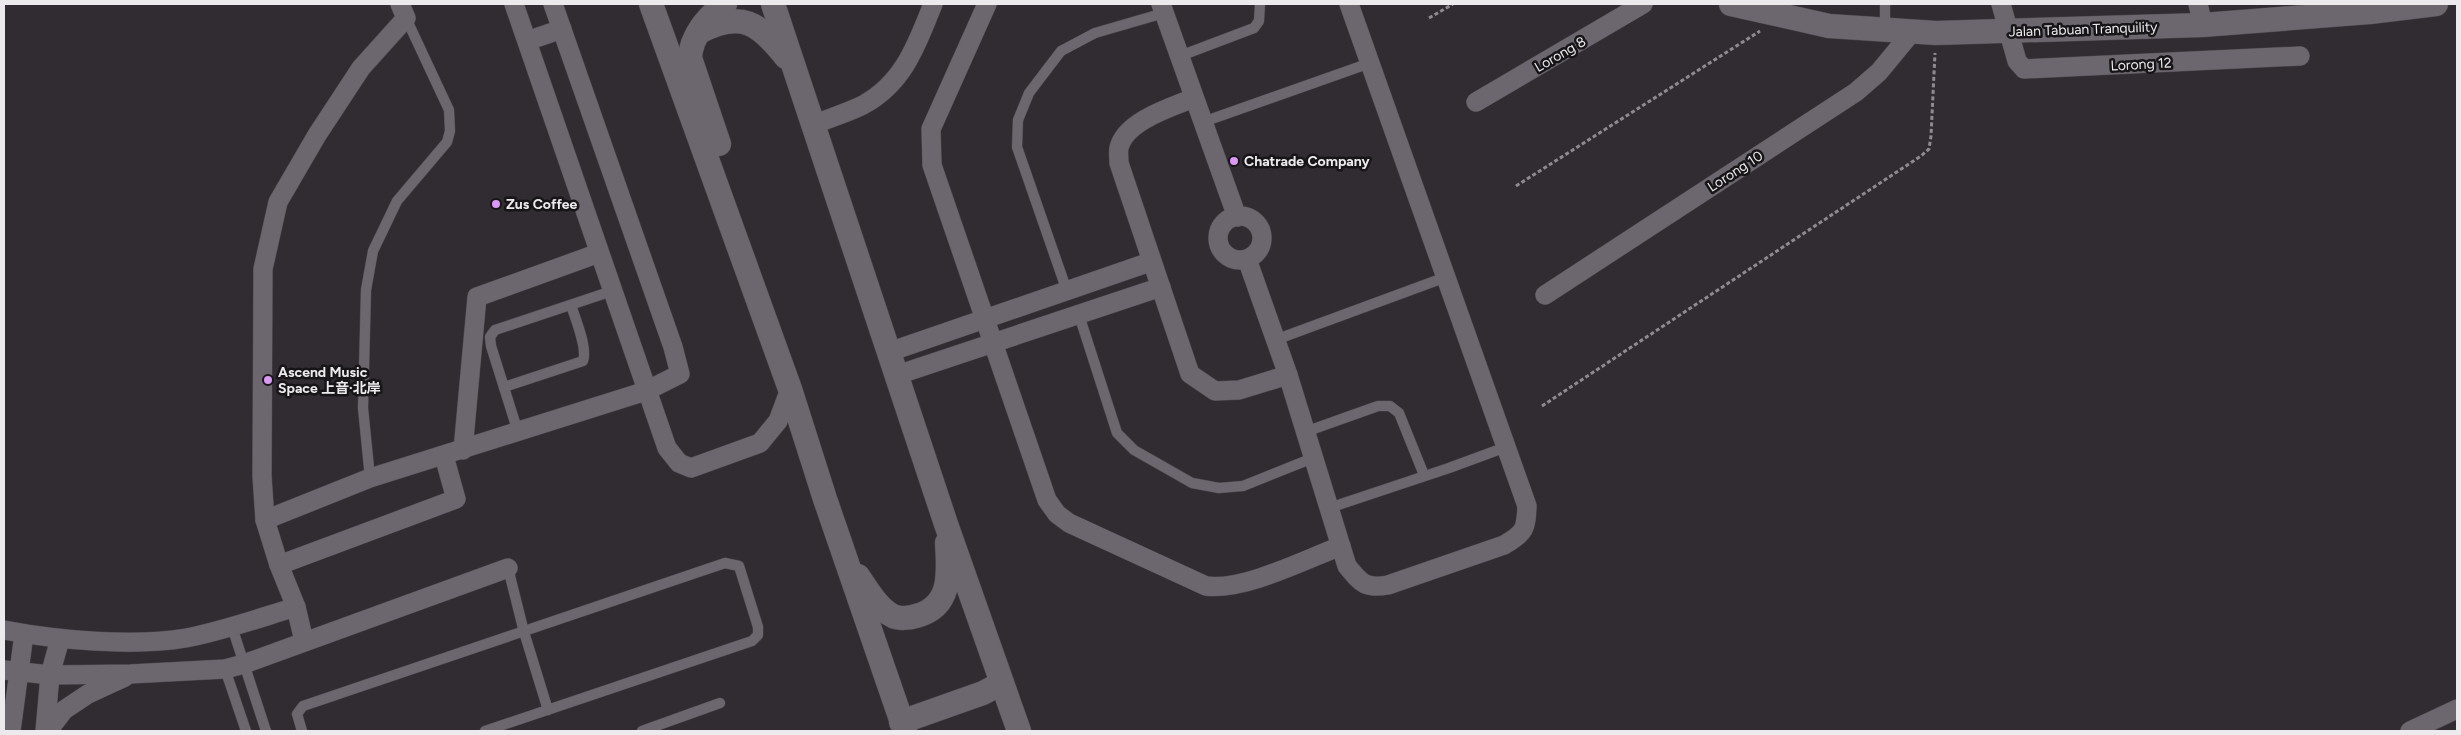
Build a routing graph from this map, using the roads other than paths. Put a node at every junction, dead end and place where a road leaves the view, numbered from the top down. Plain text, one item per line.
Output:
1 (514, 4) edge
2 (553, 4) edge
3 (651, 4) edge
4 (725, 4) edge
5 (773, 4) edge
6 (934, 4) edge
7 (987, 4) edge
8 (1260, 4) edge
9 (1350, 4) edge
10 (1643, 4) edge
11 (1731, 4) edge
12 (1885, 4) edge
13 (2001, 4) edge
14 (2436, 4) edge
15 (1163, 8) edge
16 (2373, 8) edge
17 (403, 11) edge
18 (2201, 14) edge
19 (562, 30) junction
20 (1885, 30) junction
21 (700, 32) junction
22 (1912, 32) junction
23 (2009, 32) junction
24 (527, 41) junction
25 (1180, 56) junction
26 (2300, 56) dead end
27 (1370, 64) junction
28 (793, 66) junction
29 (1194, 98) junction
30 (1476, 102) dead end
31 (1203, 122) junction
32 (813, 125) junction
33 (1237, 217) junction
34 (599, 254) junction
35 (1247, 259) junction
36 (1150, 262) junction
37 (1446, 277) junction
38 (1161, 287) junction
39 (612, 291) junction
40 (1066, 291) junction
41 (756, 293) junction
42 (1545, 295) dead end
43 (571, 305) junction
44 (1079, 315) junction
45 (983, 320) junction
46 (1275, 340) junction
47 (992, 342) junction
48 (889, 352) junction
49 (1288, 375) junction
50 (897, 376) junction
51 (504, 387) junction
52 (790, 389) junction
53 (646, 391) junction
54 (518, 432) junction
55 (1305, 432) junction
56 (1506, 447) junction
57 (463, 450) junction
58 (444, 456) junction
59 (1314, 458) junction
60 (1424, 476) junction
61 (370, 478) junction
62 (1329, 508) junction
63 (264, 520) junction
64 (946, 524) junction
65 (1341, 546) junction
66 (846, 560) junction
67 (279, 565) junction
68 (508, 568) joint
69 (296, 607) junction
70 (232, 627) junction
71 (4, 630) edge
72 (524, 632) junction
73 (24, 634) junction
74 (60, 638) junction
75 (304, 641) junction
76 (244, 664) junction
77 (225, 668) junction
78 (11, 670) edge
79 (130, 674) junction
80 (50, 676) junction
81 (1002, 683) junction
82 (720, 703) dead end
83 (2457, 709) edge
84 (548, 710) junction
85 (4, 719) edge
86 (903, 727) edge
87 (10, 731) edge
88 (47, 731) edge
89 (246, 731) edge
90 (266, 731) edge
91 (302, 731) edge
92 (485, 731) edge
93 (642, 731) edge
94 (1019, 731) edge
95 (2410, 731) edge

1 - 24 street
2 - 19 street
3 - 41 street
4 - 21 street
5 - 28 street
6 - 32 street
7 - 45 street
8 - 25 lane
9 - 27 street
10 - 30 street, Lorong 8
11 - 20 street, Jalan Tabuan Tranquility
12 - 20 lane
13 - 23 street
14 - 16 street, Jalan Tabuan Tranquility
15 - 25 street
15 - 40 lane
16 - 18 street, Jalan Tabuan Tranquility
17 - 61 lane
17 - 63 street
18 - 23 street, Jalan Tabuan Tranquility
19 - 24 street
19 - 53 street
20 - 22 street, Jalan Tabuan Tranquility
21 - 28 street
21 - 41 street
22 - 23 street, Jalan Tabuan Tranquility
22 - 42 street, Lorong 10
23 - 26 street, Lorong 12
24 - 34 street
25 - 29 street
27 - 31 lane
27 - 37 street
28 - 32 street
29 - 31 street
29 - 36 street
31 - 33 street
32 - 48 street
33 - 35 street
33 - 35 street
34 - 39 street
34 - 57 street
35 - 46 street
36 - 38 street
36 - 40 street
37 - 46 lane
37 - 56 street
38 - 44 street
38 - 49 street
39 - 43 lane
39 - 53 street
40 - 45 street
41 - 52 street
43 - 51 lane
43 - 51 lane
44 - 47 street
44 - 59 lane
45 - 47 street
45 - 48 street
46 - 49 street
47 - 50 street
47 - 65 street
48 - 50 street
49 - 55 street
50 - 64 street
51 - 54 lane
52 - 53 street
52 - 66 street
53 - 54 street
54 - 57 street
55 - 59 street
55 - 60 lane
56 - 60 lane
56 - 65 street
57 - 58 street
58 - 61 street
58 - 67 street
59 - 62 street
60 - 62 lane
61 - 63 street
62 - 65 street
63 - 67 street
64 - 66 street
64 - 81 street
66 - 86 street
67 - 69 street
68 - 72 lane
68 - 75 street
69 - 70 street
69 - 75 street
70 - 74 street
70 - 76 lane
71 - 73 street
72 - 84 lane
72 - 84 lane
72 - 91 lane
73 - 74 street
73 - 78 street
74 - 80 street
75 - 76 street
76 - 77 street
76 - 90 lane
77 - 79 street
77 - 89 lane
78 - 80 street
78 - 87 street
79 - 80 street
79 - 88 street
80 - 88 street
81 - 86 street
81 - 94 street
82 - 93 lane
83 - 95 street
84 - 92 lane
85 - 87 street

